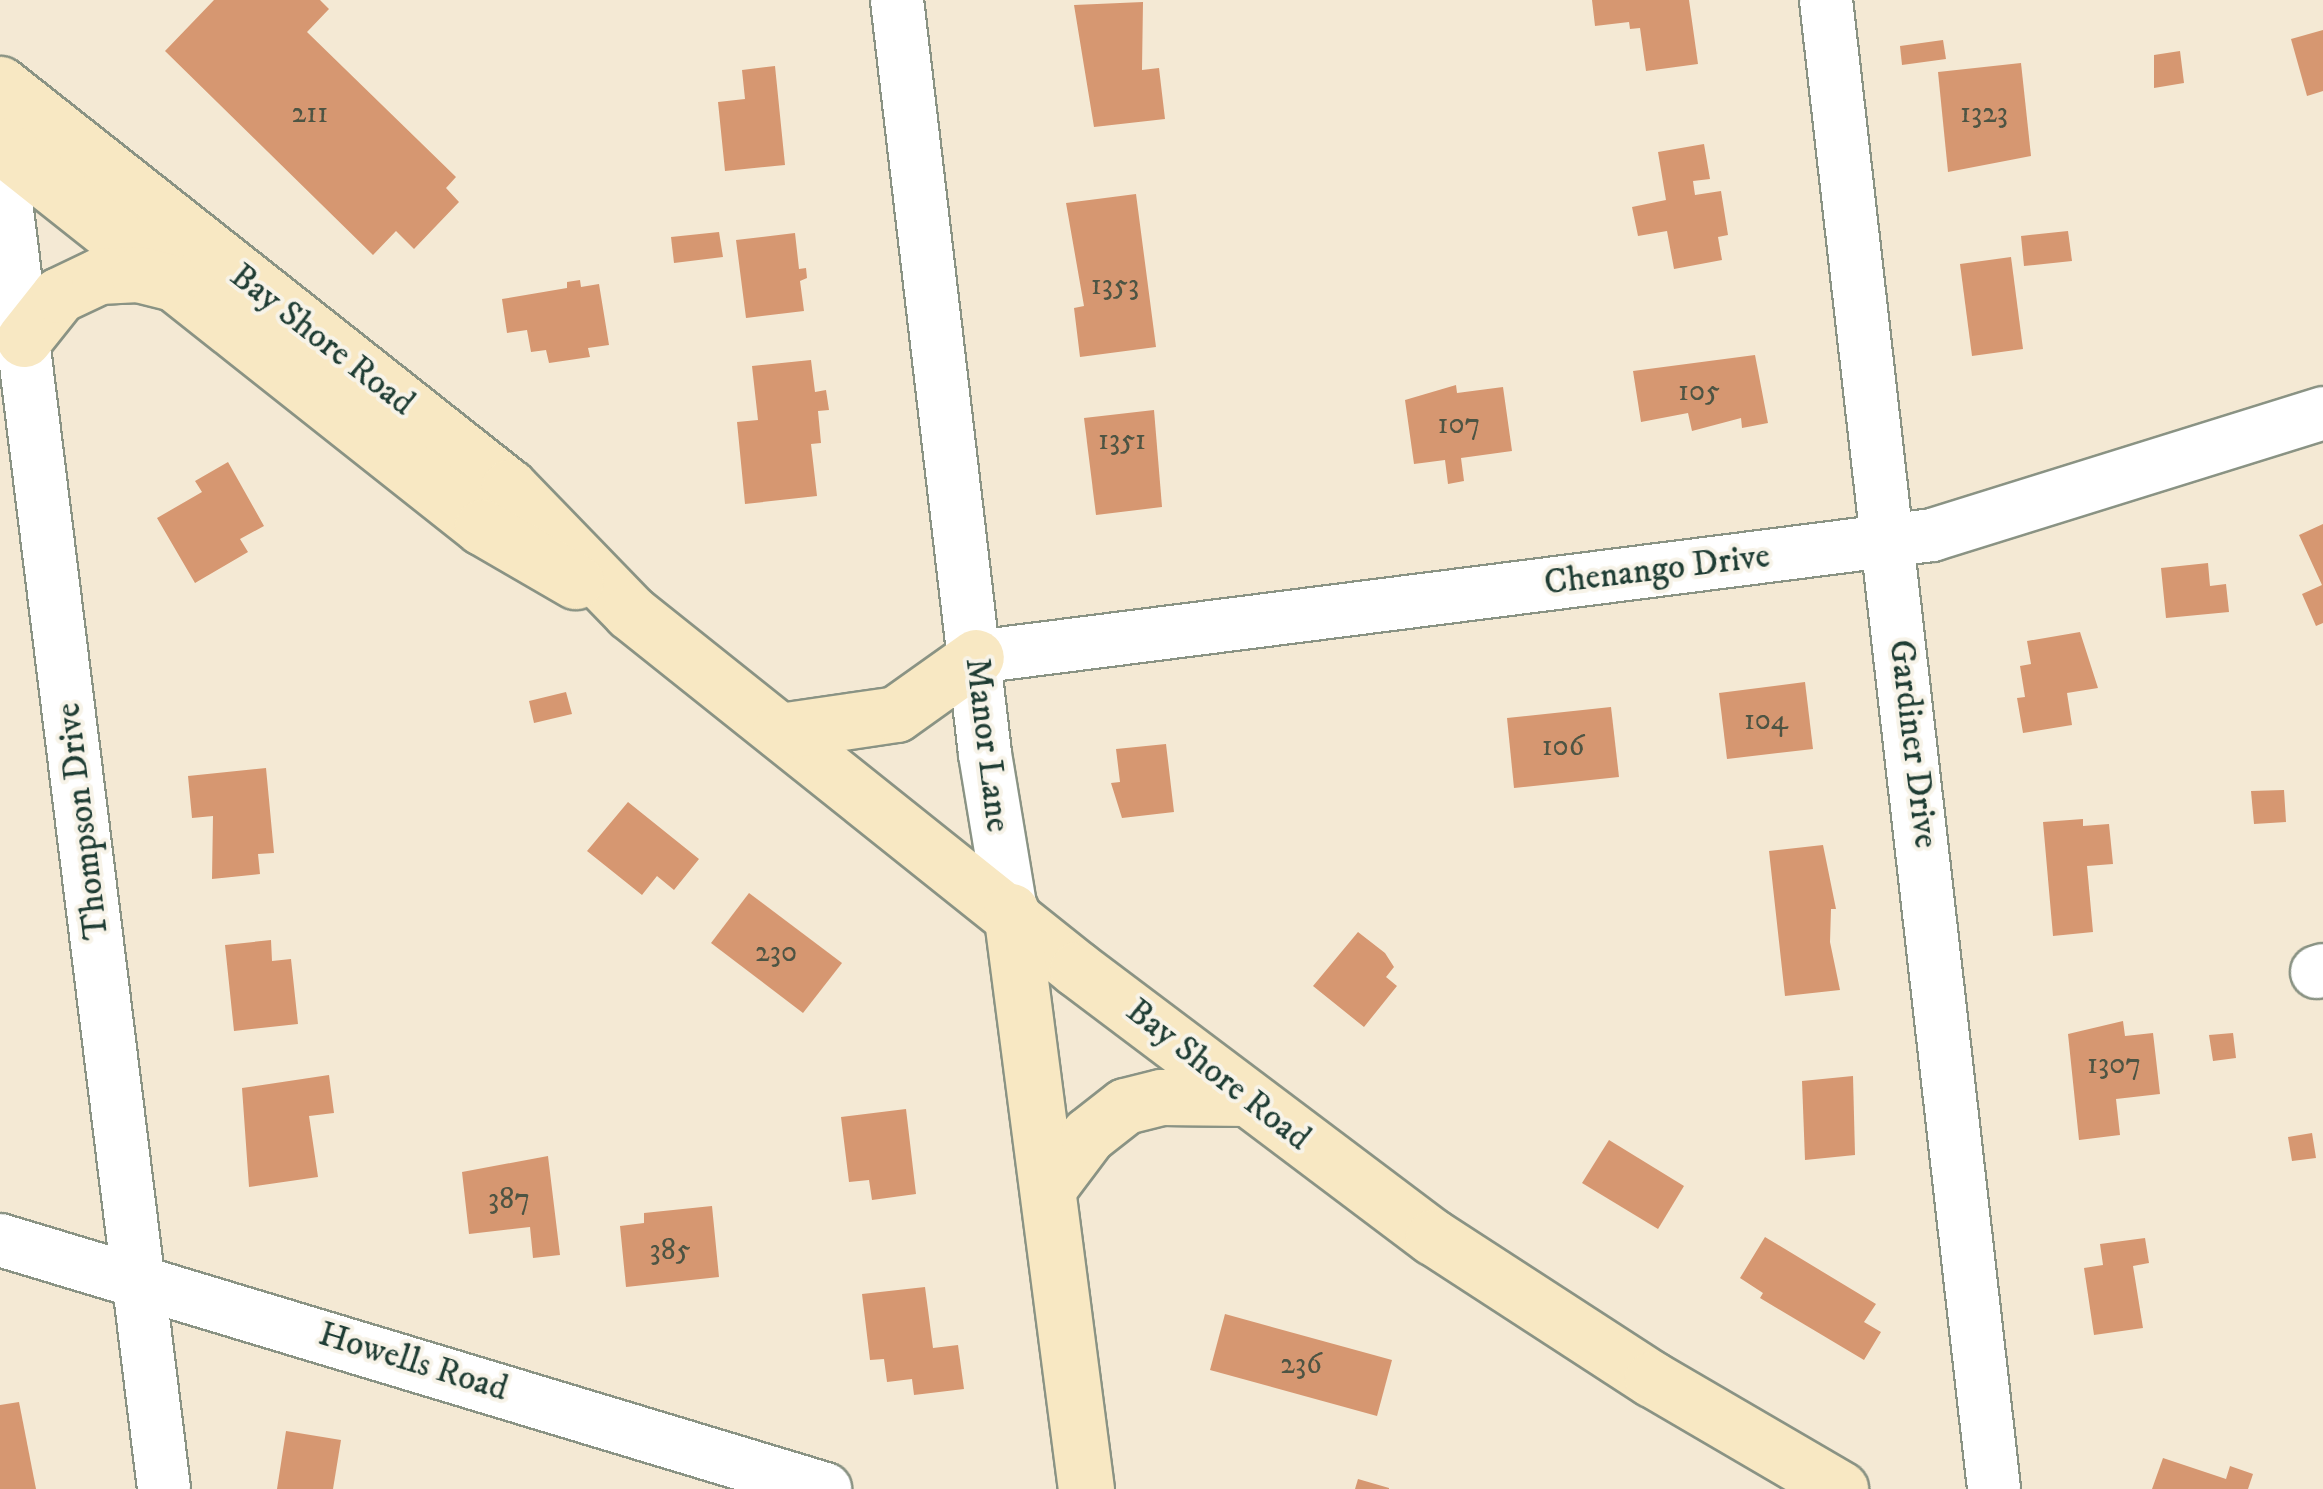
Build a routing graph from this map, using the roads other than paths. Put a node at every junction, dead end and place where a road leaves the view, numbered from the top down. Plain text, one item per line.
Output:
1 (898, 0) edge
2 (1826, 0) edge
3 (0, 84) edge
4 (0, 149) edge
5 (170, 282) junction
6 (24, 338) junction
7 (2323, 413) edge
8 (1888, 540) junction
9 (630, 612) junction
10 (976, 656) junction
11 (780, 731) junction
12 (1011, 912) junction
13 (1248, 1098) junction
14 (1049, 1187) junction
15 (0, 1240) edge
16 (138, 1277) junction
17 (164, 1489) edge
18 (825, 1489) edge
19 (1086, 1489) edge
20 (1840, 1489) edge
21 (1994, 1489) edge

1 - 10 street, Manor Lane
2 - 8 street, Gardiner Drive
3 - 9 main road, Bay Shore Road
4 - 5 main road, Bay Shore Road
4 - 6 street, Thompson Drive
5 - 6 main road
5 - 9 main road, Bay Shore Road
6 - 16 street, Thompson Drive
7 - 8 street, Chenango Drive
8 - 10 street, Chenango Drive
8 - 21 street, Gardiner Drive
9 - 11 main road, Bay Shore Road
10 - 11 main road
10 - 12 street, Manor Lane
11 - 12 main road, Bay Shore Road
12 - 13 main road, Bay Shore Road
12 - 14 main road, Manor Lane
13 - 14 main road
13 - 20 main road, Bay Shore Road
14 - 19 main road, Manor Lane
15 - 16 street, Howells Road
16 - 17 street, Thompson Drive
16 - 18 street, Howells Road

